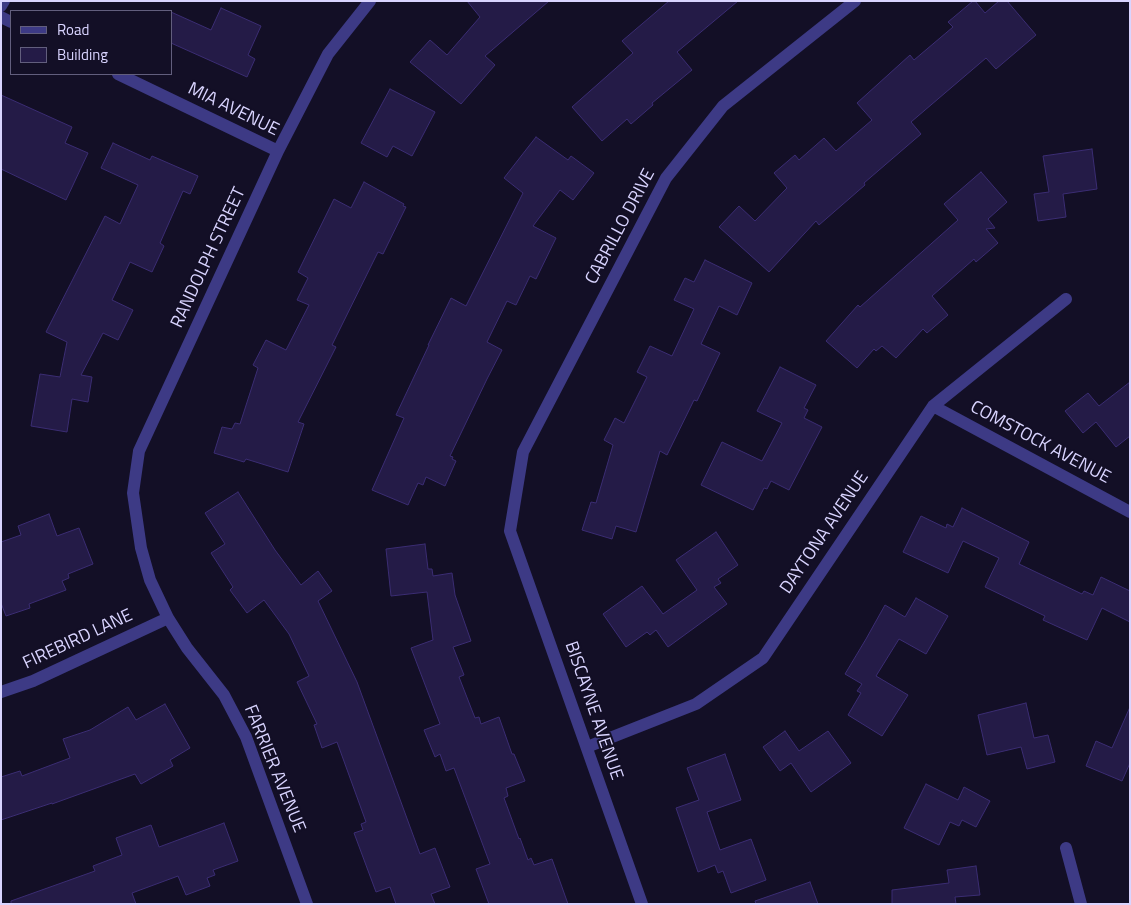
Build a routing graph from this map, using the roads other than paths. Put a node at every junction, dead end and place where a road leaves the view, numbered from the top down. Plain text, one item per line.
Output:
1 (4, 1) edge
2 (370, 1) edge
3 (855, 1) edge
4 (1, 6) edge
5 (120, 75) edge
6 (278, 151) junction
7 (1066, 299) dead end
8 (933, 406) junction
9 (1130, 512) edge
10 (510, 531) joint
11 (141, 548) joint
12 (168, 618) junction
13 (1, 692) edge
14 (587, 747) junction
15 (1066, 848) dead end
16 (307, 904) edge
17 (642, 904) edge
18 (1080, 904) edge

1 - 4 street
2 - 6 street, RANDOLPH STREET
3 - 10 street, CABRILLO DRIVE
5 - 6 street, MIA AVENUE
6 - 11 street, RANDOLPH STREET
7 - 8 street, DAYTONA AVENUE
8 - 9 street, COMSTOCK AVENUE
8 - 14 street, DAYTONA AVENUE
10 - 14 street, BISCAYNE AVENUE
11 - 12 street, FARRIER AVENUE
12 - 13 street, FIREBIRD LANE
12 - 16 street, FARRIER AVENUE
14 - 17 street, BISCAYNE AVENUE
15 - 18 street

